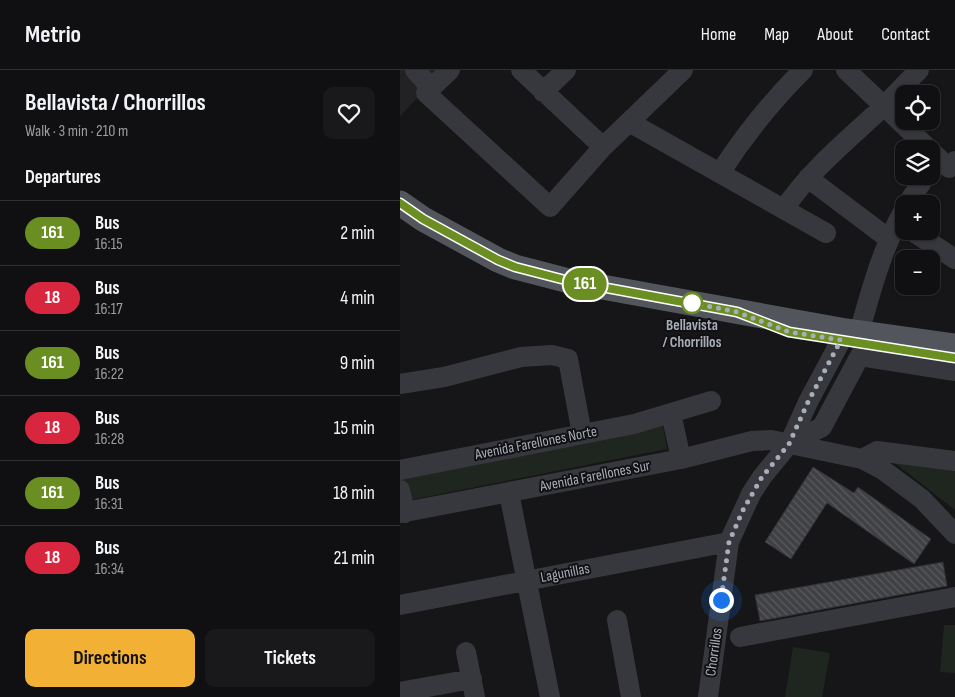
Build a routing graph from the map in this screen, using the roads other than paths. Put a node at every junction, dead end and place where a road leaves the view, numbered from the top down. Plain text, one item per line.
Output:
1 (415, 70) edge
2 (450, 70) edge
3 (521, 70) edge
4 (566, 70) edge
5 (683, 70) edge
6 (803, 70) edge
7 (846, 70) edge
8 (919, 70) edge
9 (400, 74) edge
10 (429, 91) junction
11 (543, 92) junction
12 (884, 106) junction
13 (629, 122) junction
14 (919, 140) edge
15 (603, 147) junction
16 (720, 173) junction
17 (808, 178) junction
18 (400, 203) edge
19 (784, 209) junction
20 (895, 223) edge
21 (826, 233) dead end
22 (895, 238) edge
23 (924, 240) edge
24 (955, 259) edge
25 (857, 340) junction
26 (955, 346) edge
27 (955, 358) edge
28 (955, 371) edge
29 (400, 384) edge
30 (710, 401) dead end
31 (671, 413) junction
32 (582, 434) junction
33 (789, 444) junction
34 (680, 459) junction
35 (862, 459) junction
36 (955, 461) edge
37 (400, 470) edge
38 (400, 490) edge
39 (508, 492) junction
40 (402, 513) edge
41 (955, 534) edge
42 (729, 542) junction
43 (527, 580) junction
44 (955, 597) edge
45 (400, 605) edge
46 (617, 620) dead end
47 (740, 637) dead end
48 (466, 652) dead end
49 (473, 688) edge
50 (400, 692) edge
51 (550, 697) edge
52 (631, 697) edge
53 (708, 697) edge

1 - 9 street
1 - 10 street
2 - 10 street
3 - 11 street
4 - 11 street
5 - 13 street
6 - 16 street
7 - 12 street
8 - 12 street
10 - 15 street
11 - 15 street
12 - 14 street
12 - 17 street
13 - 15 street
13 - 16 street
16 - 19 street
17 - 19 street
17 - 20 street
18 - 25 main road
19 - 21 street
22 - 25 street, Chorrillos
23 - 24 street
25 - 26 main road
25 - 27 main road
25 - 28 street
25 - 33 street, Chorrillos
29 - 32 street
30 - 31 street, Avenida Farellones Norte
31 - 32 street, Avenida Farellones Norte
31 - 34 street
32 - 37 street, Avenida Farellones Norte
33 - 34 street, Avenida Farellones Sur
33 - 35 street, Avenida Farellones Sur
33 - 42 street, Chorrillos
34 - 39 street, Avenida Farellones Sur
35 - 36 street
35 - 41 street
38 - 40 street
39 - 40 street, Avenida Farellones Sur
39 - 43 street
42 - 43 street, Lagunillas
42 - 53 street, Chorrillos
43 - 45 street, Lagunillas
43 - 51 street
44 - 47 street
46 - 52 street
48 - 49 street
49 - 50 street

